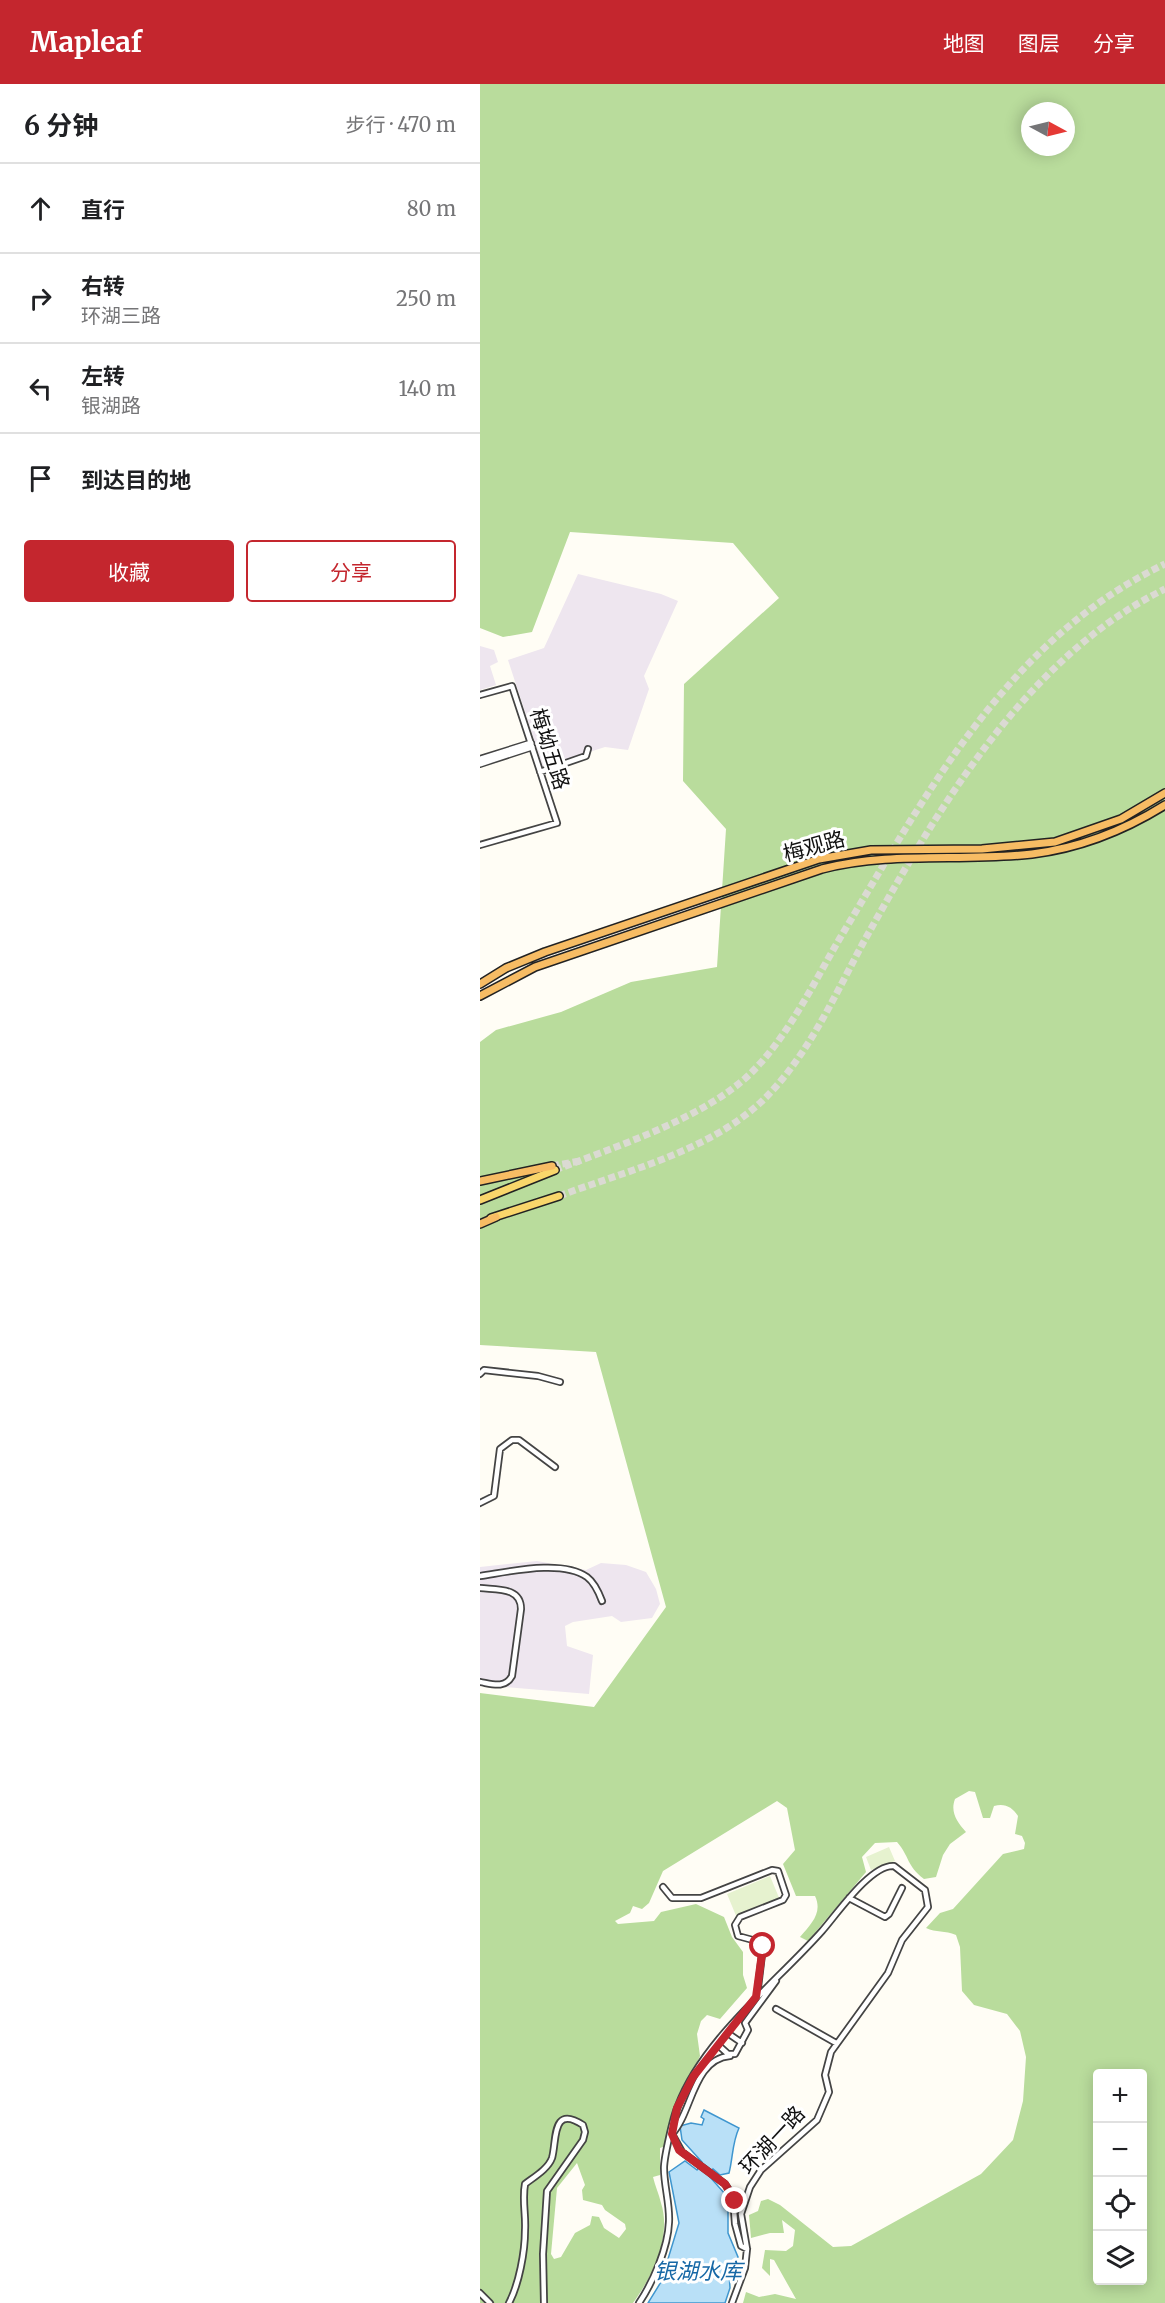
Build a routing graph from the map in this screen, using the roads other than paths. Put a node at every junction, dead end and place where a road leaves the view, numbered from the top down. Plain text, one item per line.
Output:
1 (480, 695) edge
2 (531, 745) junction
3 (588, 749) dead end
4 (480, 761) edge
5 (540, 772) junction
6 (1165, 794) edge
7 (1165, 805) edge
8 (480, 845) edge
9 (480, 984) edge
10 (480, 996) edge
11 (554, 1168) joint
12 (480, 1181) edge
13 (559, 1196) tunnel mouth
14 (480, 1200) edge
15 (496, 1217) joint
16 (480, 1223) edge
17 (480, 1374) edge
18 (560, 1382) dead end
19 (555, 1467) dead end
20 (480, 1503) edge
21 (480, 1576) edge
22 (480, 1588) edge
23 (603, 1601) dead end
24 (480, 1682) edge
25 (663, 1887) dead end
26 (902, 1888) dead end
27 (849, 1898) junction
28 (783, 1971) junction
29 (756, 1997) junction
30 (776, 2009) dead end
31 (726, 2032) junction
32 (742, 2043) junction
33 (836, 2043) junction
34 (717, 2044) junction
35 (732, 2056) junction
36 (672, 2134) junction
37 (682, 2152) junction
38 (667, 2154) junction
39 (747, 2248) junction
40 (480, 2293) edge
41 (490, 2303) edge
42 (509, 2303) edge
43 (544, 2303) edge
44 (639, 2303) edge
45 (732, 2303) edge

1 - 2 street, 梅坳五路
2 - 4 street
2 - 5 street, 梅坳五路
3 - 5 street
5 - 8 street, 梅坳五路
6 - 9 highway, 梅观路
7 - 10 highway, 梅观路
11 - 12 highway
11 - 14 main road
13 - 15 main road
15 - 16 highway
17 - 18 street
19 - 20 street
21 - 23 street
22 - 24 street
25 - 29 street
26 - 27 street
27 - 28 street
27 - 33 street
28 - 29 street
28 - 32 street
29 - 31 street
30 - 33 street
31 - 32 street
31 - 34 street
32 - 35 street
33 - 39 street, 环湖一路
34 - 35 street
34 - 36 street
35 - 36 street
36 - 37 street
36 - 38 street
37 - 38 street
37 - 39 street
38 - 44 street
39 - 45 street, 环湖一路
40 - 41 street
42 - 43 street

